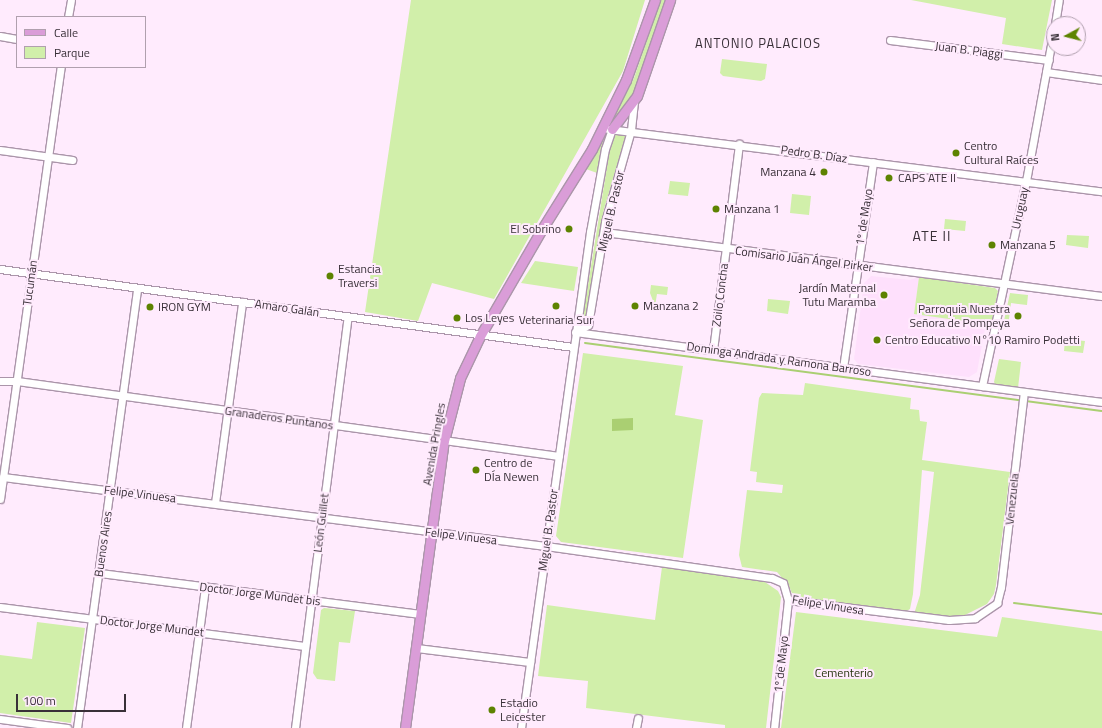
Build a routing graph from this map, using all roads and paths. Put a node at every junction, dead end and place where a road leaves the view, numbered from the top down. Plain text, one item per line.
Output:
1 (71, 0) edge
2 (655, 0) edge
3 (670, 0) edge
4 (1059, 0) edge
5 (68, 16) edge
6 (1056, 16) edge
7 (0, 36) edge
8 (16, 39) edge
9 (890, 40) dead end
10 (1050, 56) edge
11 (1049, 60) junction
12 (61, 68) edge
13 (1046, 72) junction
14 (1102, 80) edge
15 (634, 102) junction
16 (602, 128) junction
17 (612, 129) junction
18 (631, 130) junction
19 (739, 144) junction
20 (0, 150) edge
21 (48, 157) junction
22 (72, 160) dead end
23 (873, 162) junction
24 (1026, 181) junction
25 (1102, 191) edge
26 (604, 232) junction
27 (725, 249) junction
28 (857, 265) junction
29 (0, 269) edge
30 (31, 273) junction
31 (1004, 283) junction
32 (137, 288) junction
33 (1102, 296) edge
34 (242, 302) junction
35 (348, 317) junction
36 (575, 332) junction
37 (480, 336) junction
38 (573, 347) junction
39 (712, 350) junction
40 (843, 368) junction
41 (0, 381) edge
42 (17, 381) junction
43 (982, 386) junction
44 (1024, 392) junction
45 (123, 396) junction
46 (1102, 402) edge
47 (228, 411) junction
48 (334, 426) junction
49 (444, 441) junction
50 (559, 456) junction
51 (3, 477) junction
52 (110, 490) junction
53 (0, 500) edge
54 (215, 503) junction
55 (322, 517) junction
56 (432, 532) junction
57 (546, 546) junction
58 (100, 573) junction
59 (205, 587) junction
60 (1001, 592) joint
61 (311, 600) junction
62 (788, 600) junction
63 (0, 606) edge
64 (420, 614) junction
65 (93, 619) junction
66 (200, 632) junction
67 (305, 646) junction
68 (416, 648) junction
69 (530, 662) junction
70 (638, 718) dead end
71 (0, 719) edge
72 (67, 728) edge
73 (77, 728) edge
74 (186, 728) edge
75 (295, 728) edge
76 (405, 728) edge
77 (522, 728) edge
78 (636, 728) edge
79 (774, 728) edge

1 - 5 street
2 - 16 main road, Avenida Pringles
3 - 15 main road
4 - 6 street
7 - 8 street
9 - 11 street, Juan B. Piaggi
10 - 11 street, Uruguay
11 - 13 street, Uruguay
12 - 21 street, Tucumán
13 - 14 street
13 - 24 street, Uruguay
15 - 17 main road
15 - 18 street, Miguel B. Pastor
16 - 17 street, Pedro B. Díaz
16 - 37 main road, Avenida Pringles
17 - 18 street, Pedro B. Díaz
17 - 36 street, Miguel B. Pastor
18 - 19 street, Pedro B. Díaz
18 - 26 street, Miguel B. Pastor
19 - 23 street, Pedro B. Díaz
19 - 27 street, Zoilo Concha
20 - 21 street
21 - 22 street
21 - 30 street, Tucumán
23 - 24 street, Pedro B. Díaz
23 - 28 street, 1º de Mayo
24 - 25 street, Pedro B. Díaz
24 - 31 street, Uruguay
26 - 27 street, Comisario Juán Ángel Pirker
26 - 36 street, Miguel B. Pastor
27 - 28 street, Comisario Juán Ángel Pirker
27 - 39 street, Zoilo Concha
28 - 31 street, Comisario Juán Ángel Pirker
28 - 40 street, 1º de Mayo
29 - 30 street, Amaro Galán
30 - 32 street, Amaro Galán
30 - 42 street, Tucumán
31 - 33 street, Comisario Juán Ángel Pirker
31 - 43 street, Uruguay
32 - 34 street, Amaro Galán
32 - 45 street, Buenos Aires
34 - 35 street, Amaro Galán
34 - 47 street
35 - 37 street, Amaro Galán
35 - 48 street, León Guillet
36 - 38 street, Miguel B. Pastor
36 - 39 street, Dominga Andrada y Ramona Barroso
37 - 38 street, Amaro Galán
37 - 49 main road, Avenida Pringles
38 - 50 street, Miguel B. Pastor
39 - 40 street, Dominga Andrada y Ramona Barroso
40 - 43 street, Dominga Andrada y Ramona Barroso
41 - 42 street, Granaderos Puntanos
42 - 45 street, Granaderos Puntanos
42 - 51 street, Tucumán
43 - 44 street, Dominga Andrada y Ramona Barroso
44 - 46 street, Dominga Andrada y Ramona Barroso
44 - 60 street, Venezuela
45 - 47 street, Granaderos Puntanos
45 - 52 street, Buenos Aires
47 - 48 street, Granaderos Puntanos
47 - 54 street
48 - 49 street, Granaderos Puntanos
48 - 55 street, León Guillet
49 - 50 street, Granaderos Puntanos
49 - 56 main road, Avenida Pringles
50 - 57 street, Miguel B. Pastor
51 - 52 street, Felipe Vinuesa
51 - 53 street, Tucumán
52 - 54 street, Felipe Vinuesa
52 - 58 street, Buenos Aires
54 - 55 street, Felipe Vinuesa
55 - 56 street, Felipe Vinuesa
55 - 61 street, León Guillet
56 - 57 street, Felipe Vinuesa
56 - 64 main road, Avenida Pringles
57 - 62 street, Felipe Vinuesa
57 - 69 street, Miguel B. Pastor
58 - 59 street, Doctor Jorge Mundet bis
58 - 65 street, Buenos Aires
59 - 61 street, Doctor Jorge Mundet bis
59 - 66 street
60 - 62 street, Felipe Vinuesa
61 - 64 street, Doctor Jorge Mundet bis
61 - 67 street, León Guillet
62 - 79 street, 1º de Mayo
63 - 65 street, Doctor Jorge Mundet
64 - 68 main road, Avenida Pringles
65 - 66 street, Doctor Jorge Mundet
65 - 73 street, Buenos Aires
66 - 67 street, Doctor Jorge Mundet
66 - 74 street
67 - 75 street, León Guillet
68 - 69 street
68 - 76 main road, Avenida Pringles
69 - 77 street, Miguel B. Pastor
70 - 78 street
71 - 72 street

